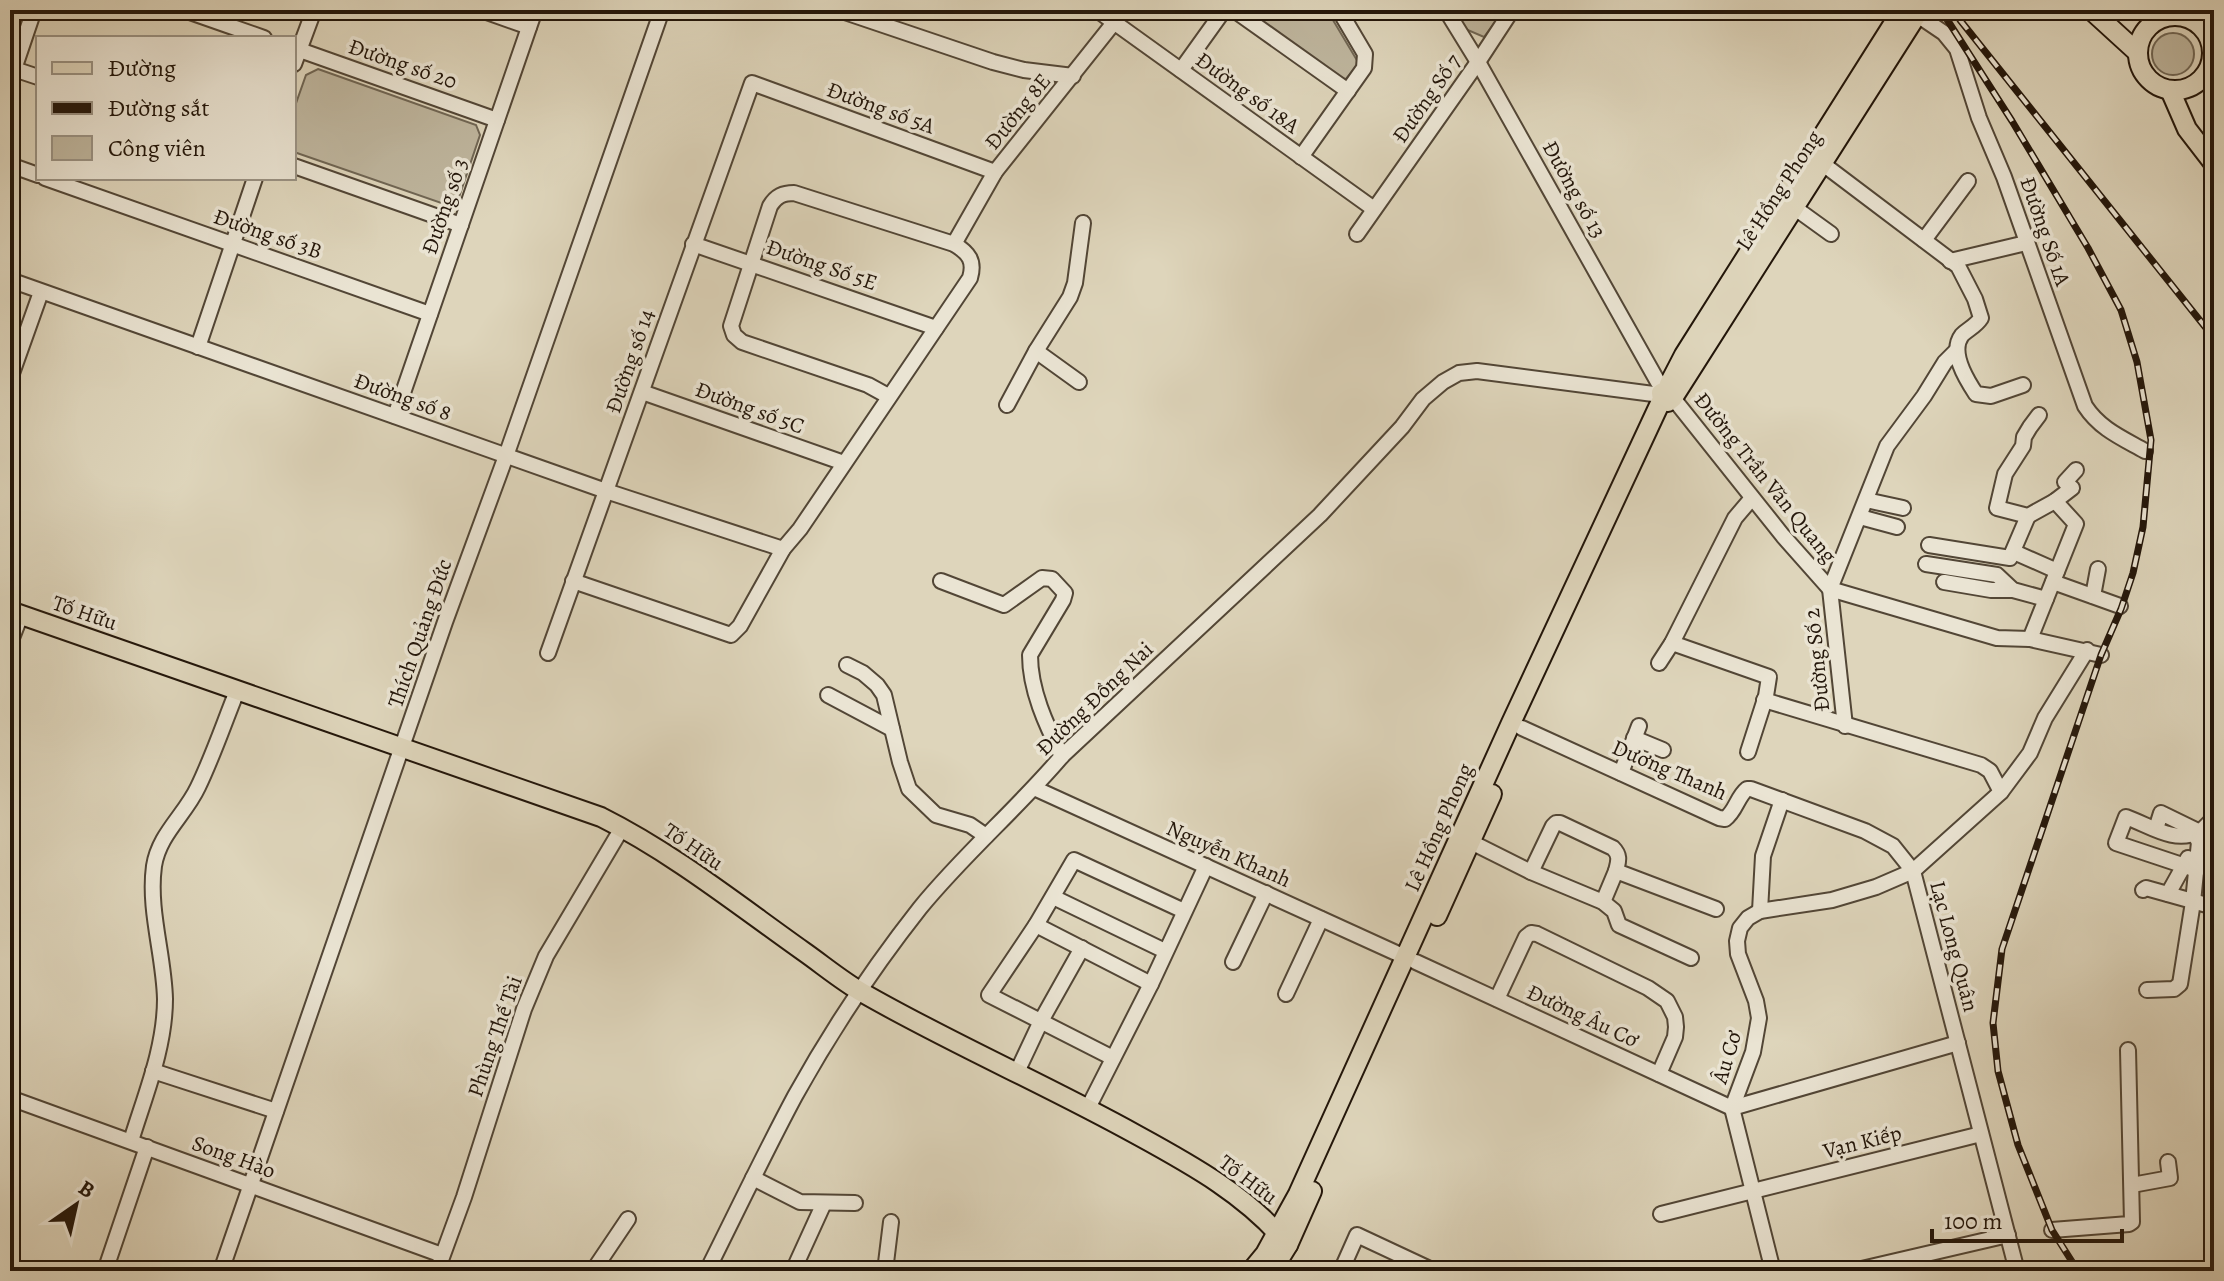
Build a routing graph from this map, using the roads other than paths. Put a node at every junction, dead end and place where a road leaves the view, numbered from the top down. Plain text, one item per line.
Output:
1 (34, 10) edge
2 (184, 10) edge
3 (314, 10) edge
4 (481, 10) edge
5 (535, 10) edge
6 (662, 10) edge
7 (839, 10) edge
8 (1097, 10) edge
9 (1124, 10) edge
10 (1224, 10) edge
11 (1234, 10) edge
12 (1339, 10) edge
13 (1446, 10) edge
14 (1512, 10) edge
15 (2091, 10) edge
16 (1906, 12) edge
17 (2161, 13) edge
18 (1115, 23) junction
19 (529, 27) junction
20 (2210, 32) edge
21 (258, 36) edge
22 (2137, 52) junction
23 (296, 54) edge
24 (2213, 59) edge
25 (1478, 62) junction
26 (1181, 70) junction
27 (12, 75) edge
28 (1073, 76) junction
29 (36, 77) edge
30 (752, 83) joint
31 (2170, 90) junction
32 (1348, 91) junction
33 (497, 120) junction
34 (1301, 157) junction
35 (1823, 164) junction
36 (2214, 164) edge
37 (10, 165) edge
38 (296, 167) edge
39 (995, 172) junction
40 (36, 174) edge
41 (51, 180) edge
42 (254, 180) edge
43 (1968, 181) dead end
44 (1795, 208) junction
45 (1374, 209) junction
46 (1083, 223) dead end
47 (461, 225) junction
48 (1357, 234) dead end
49 (1831, 234) dead end
50 (1924, 240) junction
51 (2026, 243) junction
52 (232, 244) junction
53 (693, 244) junction
54 (954, 244) junction
55 (1950, 261) junction
56 (752, 263) junction
57 (10, 280) edge
58 (41, 292) junction
59 (430, 314) junction
60 (936, 328) junction
61 (198, 347) junction
62 (1957, 350) junction
63 (1036, 351) junction
64 (10, 379) edge
65 (1079, 382) dead end
66 (2023, 385) dead end
67 (642, 392) junction
68 (1667, 395) junction
69 (888, 396) junction
70 (1007, 405) dead end
71 (2039, 415) dead end
72 (395, 416) junction
73 (2145, 451) dead end
74 (506, 456) junction
75 (844, 463) junction
76 (2076, 470) dead end
77 (606, 491) junction
78 (1752, 498) junction
79 (1866, 500) junction
80 (2055, 501) junction
81 (1903, 508) dead end
82 (2028, 516) junction
83 (1860, 517) junction
84 (1897, 527) dead end
85 (1929, 545) dead end
86 (783, 549) junction
87 (2014, 552) junction
88 (1926, 564) dead end
89 (2098, 569) dead end
90 (2055, 576) junction
91 (573, 581) junction
92 (941, 581) dead end
93 (1944, 582) dead end
94 (1830, 589) junction
95 (2013, 590) junction
96 (2093, 596) junction
97 (2046, 599) junction
98 (2120, 606) dead end
99 (15, 613) edge
100 (2030, 639) junction
101 (10, 643) edge
102 (1672, 643) junction
103 (548, 653) dead end
104 (2094, 653) joint
105 (1659, 663) dead end
106 (847, 665) dead end
107 (237, 691) junction
108 (828, 695) dead end
109 (1764, 700) junction
110 (1516, 726) junction
111 (1845, 726) junction
112 (892, 729) junction
113 (402, 748) junction
114 (1663, 750) dead end
115 (1748, 752) dead end
116 (1062, 756) junction
117 (1621, 773) junction
118 (1034, 788) junction
119 (2001, 792) junction
120 (1782, 800) junction
121 (2214, 818) edge
122 (622, 828) junction
123 (2200, 832) junction
124 (986, 836) junction
125 (1471, 842) junction
126 (1206, 866) junction
127 (2190, 868) junction
128 (1616, 871) junction
129 (1913, 871) junction
130 (1531, 872) junction
131 (2143, 890) dead end
132 (1266, 893) junction
133 (2168, 894) junction
134 (1053, 897) junction
135 (1603, 902) junction
136 (2193, 902) junction
137 (2214, 907) edge
138 (1716, 909) dead end
139 (1184, 911) junction
140 (1760, 911) junction
141 (1321, 919) junction
142 (1036, 925) junction
143 (1082, 948) junction
144 (1165, 951) junction
145 (1691, 958) dead end
146 (1410, 959) junction
147 (1233, 962) dead end
148 (1151, 984) junction
149 (2147, 990) dead end
150 (860, 991) junction
151 (1286, 994) dead end
152 (1497, 999) junction
153 (1041, 1021) junction
154 (1958, 1043) junction
155 (2128, 1050) dead end
156 (1113, 1058) junction
157 (153, 1071) junction
158 (1017, 1072) junction
159 (1659, 1074) junction
160 (10, 1098) edge
161 (1088, 1108) junction
162 (1732, 1108) junction
163 (276, 1111) junction
164 (1981, 1134) junction
165 (131, 1141) junction
166 (147, 1147) junction
167 (2168, 1162) dead end
168 (753, 1178) junction
169 (2132, 1185) junction
170 (251, 1186) junction
171 (1753, 1191) junction
172 (824, 1203) junction
173 (855, 1203) dead end
174 (1661, 1214) dead end
175 (628, 1219) dead end
176 (891, 1222) dead end
177 (2052, 1230) dead end
178 (2008, 1235) junction
179 (1283, 1239) junction
180 (442, 1255) junction
181 (1271, 1266) edge
182 (1430, 1270) edge
183 (105, 1271) edge
184 (221, 1271) edge
185 (437, 1271) edge
186 (593, 1271) edge
187 (707, 1271) edge
188 (793, 1271) edge
189 (885, 1271) edge
190 (1251, 1271) edge
191 (1341, 1271) edge
192 (1773, 1271) edge
193 (1853, 1271) edge
194 (2017, 1271) edge

1 - 27 street
2 - 21 street
3 - 23 street
4 - 19 street
5 - 19 street, Đường số 3
6 - 74 street, Thích Quảng Đức
7 - 28 street
8 - 18 street, Đường số 18A
9 - 18 street, Đường 8E
10 - 26 street
11 - 32 street
12 - 32 street
13 - 25 street, Đường số 13
14 - 25 street, Đường Số 7
15 - 22 main road
16 - 35 main road, Lê Hồng Phong
16 - 51 street, Đường Số 1A
16 - 68 main road, Lê Hồng Phong
17 - 20 main road
17 - 22 main road
18 - 26 street, Đường số 18A
18 - 28 street, Đường 8E
19 - 33 street, Đường số 3
20 - 24 main road
22 - 31 main road
23 - 33 street, Đường số 20
24 - 31 main road
25 - 45 street, Đường Số 7
25 - 68 street, Đường số 13
26 - 34 street, Đường số 18A
27 - 29 street
28 - 39 street, Đường 8E
30 - 39 street, Đường số 5A
30 - 53 street, Đường số 14
31 - 36 main road
32 - 34 street
33 - 47 street, Đường số 3
34 - 45 street, Đường số 18A
35 - 44 main road, Lê Hồng Phong
35 - 50 street
37 - 40 street
38 - 47 street
39 - 54 street, Đường 8E
41 - 52 street, Đường số 3B
42 - 52 street
43 - 50 street
44 - 49 street
44 - 68 main road, Lê Hồng Phong
45 - 48 street, Đường Số 7
46 - 63 street
47 - 59 street, Đường số 3
50 - 55 street
51 - 55 street
51 - 73 street, Đường Số 1A
52 - 59 street, Đường số 3B
52 - 61 street
53 - 56 street, Đường Số 5E
53 - 67 street, Đường số 14
54 - 56 street
54 - 60 street
55 - 62 street
56 - 60 street, Đường Số 5E
56 - 69 street
57 - 58 street, Đường số 8
58 - 61 street, Đường số 8
58 - 64 street
59 - 72 street, Đường số 3
60 - 69 street
61 - 72 street, Đường số 8
62 - 66 street
62 - 79 street
63 - 65 street
63 - 70 street
67 - 75 street, Đường số 5C
67 - 77 street, Đường số 14
68 - 78 street, Đường Trần Văn Quang
68 - 110 main road, Lê Hồng Phong
68 - 116 street, Đường Đồng Nai
69 - 75 street
71 - 82 street
72 - 74 street, Đường số 8
74 - 77 street, Đường số 8
74 - 113 street, Thích Quảng Đức
75 - 86 street
76 - 80 street
77 - 86 street, Đường số 8
77 - 91 street, Đường số 14
78 - 94 street, Đường Trần Văn Quang
78 - 102 street
79 - 81 street
79 - 83 street
80 - 82 street
80 - 90 street
82 - 87 street
83 - 84 street
83 - 94 street
85 - 87 street
86 - 91 street
87 - 90 street
88 - 95 street
89 - 96 street
90 - 96 street
90 - 97 street
91 - 103 street, Đường số 14
92 - 116 street
93 - 95 street
94 - 100 street, Đường Trần Văn Quang
94 - 111 street, Đường Số 2
95 - 97 street
96 - 98 street
97 - 100 street
99 - 101 street
99 - 107 main road, Tố Hữu
100 - 104 street, Đường Trần Văn Quang
102 - 105 street
102 - 109 street
104 - 119 street, Lạc Long Quân
106 - 112 street
107 - 113 main road, Tố Hữu
107 - 157 street
108 - 112 street
109 - 111 street
109 - 115 street
110 - 117 street, Dương Thanh
110 - 125 main road, Lê Hồng Phong
110 - 146 main road, Lê Hồng Phong
111 - 119 street
112 - 124 street
113 - 122 main road, Tố Hữu
113 - 163 street, Thích Quảng Đức
114 - 117 street
116 - 118 street, Đường Đồng Nai
117 - 120 street, Dương Thanh
118 - 124 street, Đường Đồng Nai
118 - 126 street, Nguyễn Khanh
119 - 129 street, Lạc Long Quân
120 - 129 street, Dương Thanh
120 - 140 street
121 - 123 street
122 - 150 main road, Tố Hữu
122 - 180 street, Phùng Thế Tài
123 - 127 street
123 - 127 street
124 - 150 street, Đường Đồng Nai
125 - 130 street
125 - 146 main road, Lê Hồng Phong
126 - 132 street, Nguyễn Khanh
126 - 139 street
127 - 133 street
127 - 136 street
128 - 130 street
128 - 135 street
128 - 138 street
129 - 140 street
129 - 154 street, Lạc Long Quân
130 - 135 street
131 - 133 street
132 - 141 street, Nguyễn Khanh
132 - 147 street
133 - 136 street
134 - 139 street
134 - 142 street
134 - 144 street
135 - 145 street
136 - 137 street
136 - 149 street
139 - 144 street
140 - 162 street, Âu Cơ
141 - 146 street, Nguyễn Khanh
141 - 151 street
142 - 143 street
142 - 153 street
143 - 148 street
143 - 153 street
144 - 148 street
146 - 152 street, Đường Âu Cơ
146 - 179 main road, Lê Hồng Phong
148 - 156 street
150 - 158 main road, Tố Hữu
150 - 168 street, Đường Đồng Nai
152 - 159 street, Đường Âu Cơ
152 - 159 street
153 - 156 street
153 - 158 street
154 - 162 street
154 - 164 street, Lạc Long Quân
155 - 169 street
156 - 161 street
157 - 163 street
157 - 165 street
158 - 161 main road, Tố Hữu
159 - 162 street, Đường Âu Cơ
160 - 165 street, Song Hào
161 - 179 main road, Tố Hữu
162 - 171 street, Âu Cơ
163 - 170 street, Thích Quảng Đức
164 - 171 street, Vạn Kiếp
164 - 178 street, Lạc Long Quân
165 - 166 street, Song Hào
166 - 170 street, Song Hào
166 - 183 street
167 - 169 street
168 - 172 street
168 - 187 street, Đường Đồng Nai
169 - 177 street
170 - 180 street, Song Hào
170 - 184 street, Thích Quảng Đức
171 - 174 street, Vạn Kiếp
171 - 192 street, Âu Cơ
172 - 173 street
172 - 188 street
175 - 186 street
176 - 189 street
178 - 193 street
178 - 194 street, Lạc Long Quân
179 - 181 main road, Lê Hồng Phong
180 - 185 street, Phùng Thế Tài
181 - 190 main road, Lê Hồng Phong
182 - 191 street

